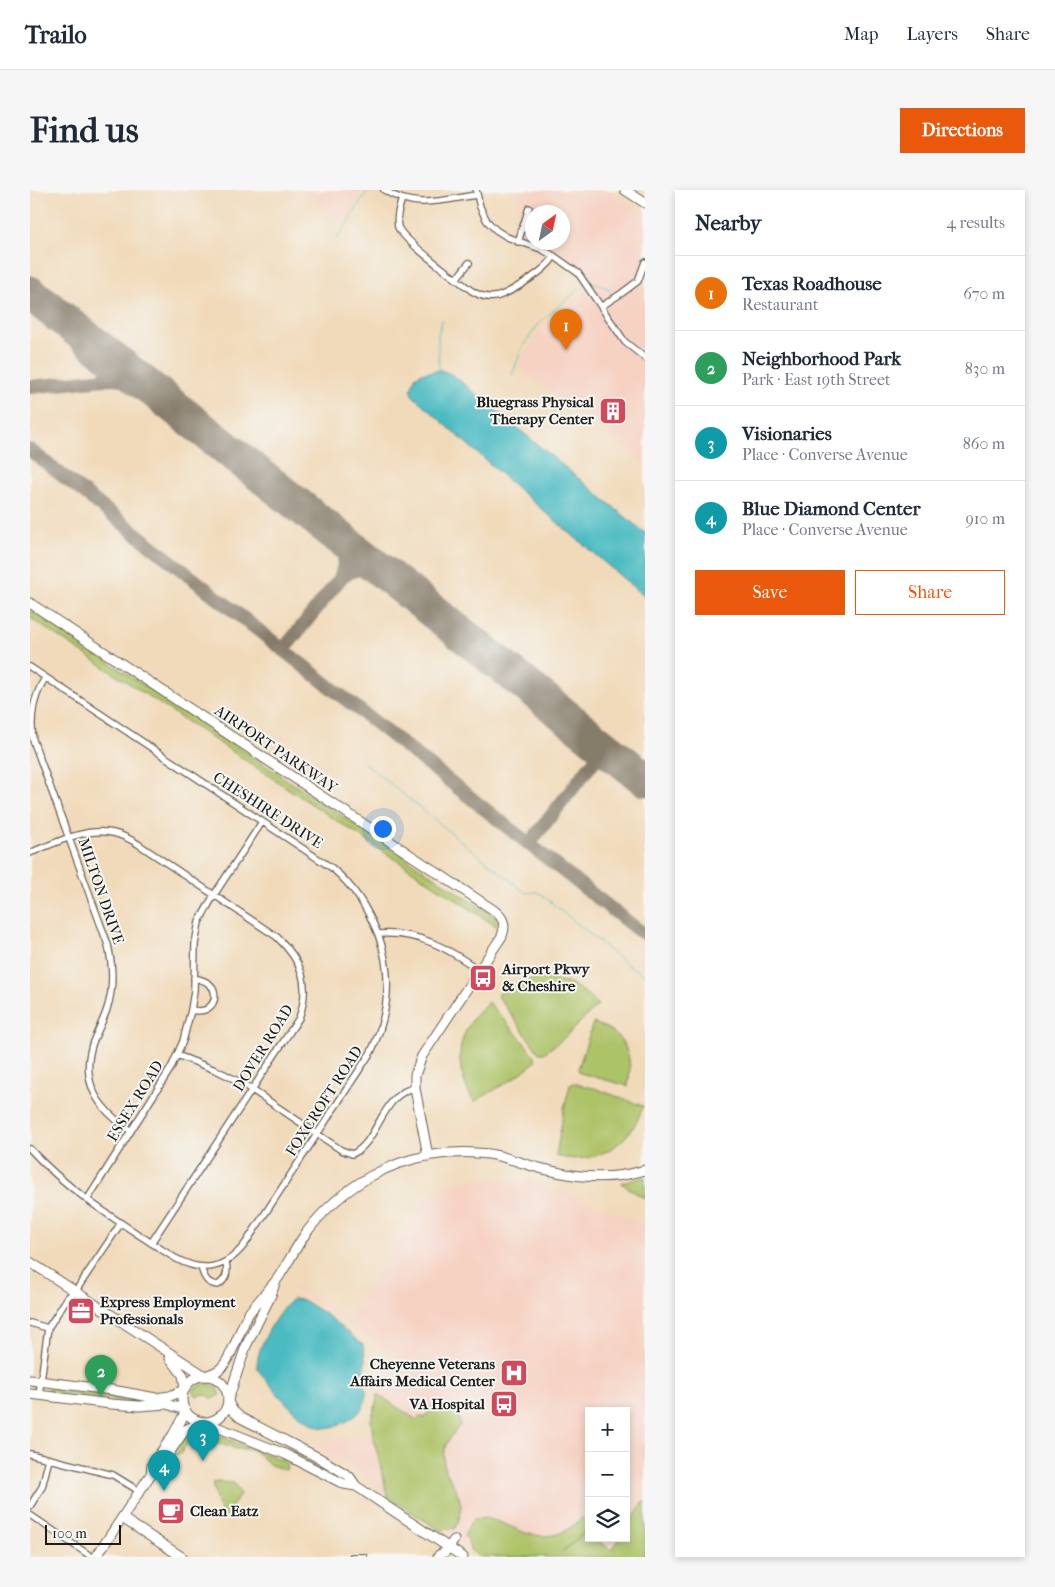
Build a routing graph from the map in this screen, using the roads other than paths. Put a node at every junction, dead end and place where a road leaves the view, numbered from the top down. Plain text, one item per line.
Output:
1 (384, 190) edge
2 (626, 190) edge
3 (476, 192) edge
4 (402, 200) junction
5 (645, 203) edge
6 (525, 220) edge
7 (518, 242) junction
8 (554, 256) junction
9 (645, 262) edge
10 (469, 263) dead end
11 (456, 279) junction
12 (602, 306) junction
13 (645, 358) edge
14 (30, 603) edge
15 (30, 668) edge
16 (45, 678) junction
17 (262, 822) junction
18 (69, 838) junction
19 (30, 853) edge
20 (214, 895) junction
21 (378, 934) junction
22 (479, 970) junction
23 (194, 978) junction
24 (191, 1010) junction
25 (177, 1055) junction
26 (415, 1088) junction
27 (252, 1090) junction
28 (131, 1131) junction
29 (317, 1133) junction
30 (30, 1149) edge
31 (428, 1156) junction
32 (645, 1170) edge
33 (87, 1200) junction
34 (121, 1223) junction
35 (151, 1243) junction
36 (30, 1262) edge
37 (226, 1262) junction
38 (201, 1268) junction
39 (277, 1278) junction
40 (75, 1292) junction
41 (30, 1323) edge
42 (48, 1328) junction
43 (159, 1347) junction
44 (205, 1376) junction
45 (30, 1380) edge
46 (41, 1381) junction
47 (185, 1389) junction
48 (35, 1394) edge
49 (228, 1401) junction
50 (186, 1411) junction
51 (203, 1422) junction
52 (30, 1454) edge
53 (50, 1459) junction
54 (151, 1474) junction
55 (356, 1486) junction
56 (139, 1491) junction
57 (30, 1506) edge
58 (30, 1515) edge
59 (122, 1518) junction
60 (446, 1551) edge
61 (92, 1557) edge
62 (96, 1557) edge
63 (182, 1557) edge
64 (352, 1557) edge
65 (364, 1557) edge
66 (463, 1557) edge

1 - 4 street
2 - 5 main road
3 - 4 street
3 - 7 street
4 - 11 street
6 - 7 street
7 - 8 street
8 - 11 street
8 - 12 street
9 - 12 street
10 - 11 street
12 - 13 street
14 - 22 main road, AIRPORT PARKWAY
15 - 16 street, CHESHIRE DRIVE
16 - 17 street, CHESHIRE DRIVE
16 - 18 street, MILTON DRIVE
17 - 20 street, ESSEX ROAD
17 - 21 street, CHESHIRE DRIVE
18 - 19 street, DOVER ROAD
18 - 20 street, DOVER ROAD
18 - 28 street, MILTON DRIVE
20 - 23 street, ESSEX ROAD
20 - 27 street, DOVER ROAD
21 - 22 street
21 - 29 street, FOXCROFT ROAD
22 - 26 main road
23 - 24 street, ESSEX ROAD
23 - 24 street
24 - 25 street, ESSEX ROAD
25 - 27 street
25 - 28 street, ESSEX ROAD
26 - 29 street
26 - 31 main road
27 - 29 street
27 - 35 street, DOVER ROAD
28 - 33 street, ESSEX ROAD
29 - 37 street, FOXCROFT ROAD
30 - 33 street
31 - 32 main road
31 - 39 main road
33 - 34 street
34 - 35 street
34 - 40 street
35 - 38 street
36 - 40 main road
37 - 38 street, FOXCROFT ROAD
37 - 38 street
39 - 44 main road
39 - 49 main road
40 - 42 street
40 - 43 main road
41 - 42 street
42 - 46 street
43 - 44 main road
43 - 47 main road
44 - 47 main road
44 - 49 main road
45 - 46 main road
46 - 47 main road
46 - 48 street
47 - 50 main road
48 - 50 main road
49 - 51 main road
49 - 55 main road
50 - 51 main road
50 - 54 main road
51 - 54 main road
51 - 55 main road
52 - 53 street
53 - 56 street
53 - 57 street
54 - 56 main road
55 - 60 main road
56 - 59 main road
58 - 61 street
59 - 62 main road
59 - 63 main road
60 - 66 main road
64 - 65 street

